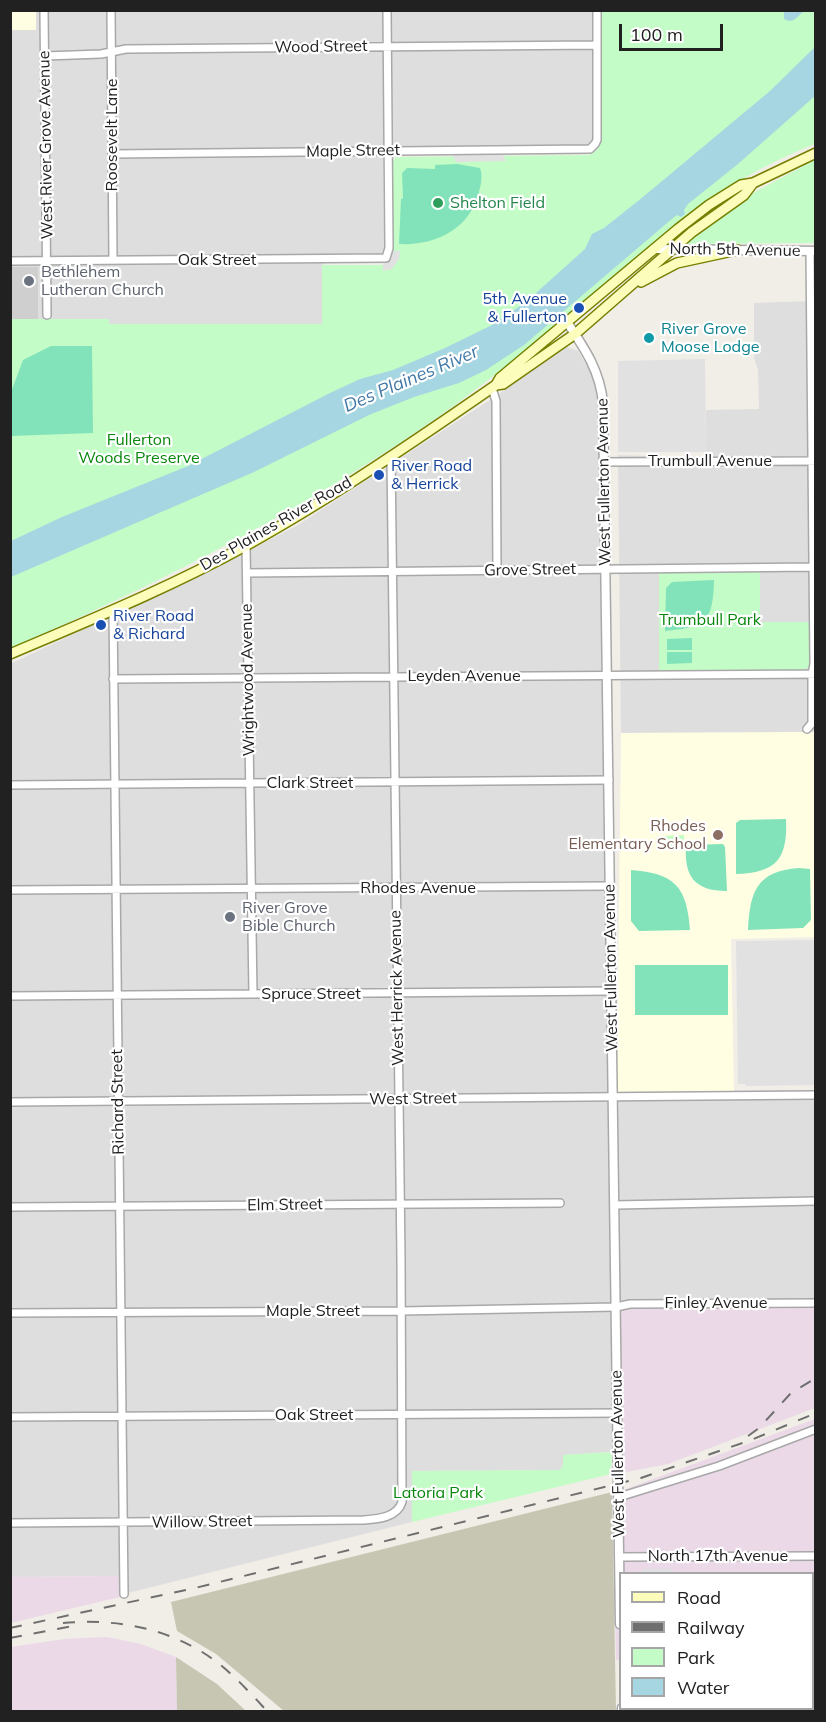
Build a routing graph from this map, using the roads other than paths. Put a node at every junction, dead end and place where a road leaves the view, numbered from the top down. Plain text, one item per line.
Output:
1 (44, 10) edge
2 (111, 10) edge
3 (387, 10) edge
4 (597, 10) edge
5 (597, 45) junction
6 (388, 46) junction
7 (112, 52) junction
8 (45, 56) junction
9 (388, 151) junction
10 (816, 153) edge
11 (112, 154) junction
12 (753, 183) junction
13 (654, 249) junction
14 (673, 249) junction
15 (737, 250) junction
16 (813, 251) edge
17 (112, 260) junction
18 (10, 261) edge
19 (47, 261) junction
20 (626, 290) junction
21 (47, 315) dead end
22 (567, 322) junction
23 (575, 334) junction
24 (494, 387) junction
25 (390, 458) junction
26 (814, 460) edge
27 (604, 462) junction
28 (246, 545) junction
29 (813, 567) junction
30 (606, 569) junction
31 (497, 570) junction
32 (392, 571) junction
33 (246, 573) junction
34 (112, 611) junction
35 (10, 654) edge
36 (814, 674) edge
37 (607, 676) junction
38 (393, 677) junction
39 (113, 679) junction
40 (248, 679) junction
41 (807, 729) dead end
42 (609, 780) junction
43 (250, 783) junction
44 (394, 783) junction
45 (10, 785) edge
46 (115, 785) junction
47 (610, 886) junction
48 (396, 888) junction
49 (116, 889) junction
50 (252, 889) junction
51 (10, 890) edge
52 (612, 991) junction
53 (253, 994) junction
54 (397, 994) junction
55 (117, 995) junction
56 (10, 996) edge
57 (816, 1095) edge
58 (613, 1096) junction
59 (398, 1099) junction
60 (10, 1102) edge
61 (118, 1102) junction
62 (816, 1201) edge
63 (560, 1203) dead end
64 (400, 1204) junction
65 (615, 1204) junction
66 (119, 1206) junction
67 (10, 1207) edge
68 (816, 1303) edge
69 (616, 1307) junction
70 (401, 1311) junction
71 (10, 1312) edge
72 (120, 1312) junction
73 (618, 1413) junction
74 (402, 1415) junction
75 (10, 1417) edge
76 (122, 1417) junction
77 (816, 1429) edge
78 (619, 1497) junction
79 (392, 1514) joint
80 (123, 1522) junction
81 (10, 1523) edge
82 (816, 1556) edge
83 (620, 1557) junction
84 (620, 1572) edge
85 (124, 1594) dead end

1 - 8 street, West River Grove Avenue
2 - 7 street, Roosevelt Lane
3 - 6 street
4 - 5 street
5 - 6 street, Wood Street
5 - 9 street, Maple Street
6 - 7 street, Wood Street
6 - 9 street
7 - 8 street, Wood Street
7 - 11 street, Roosevelt Lane
8 - 19 street, West River Grove Avenue
9 - 11 street, Maple Street
9 - 17 street, Oak Street
10 - 12 main road, Des Plaines River Road
11 - 17 street, Roosevelt Lane
12 - 13 main road, Des Plaines River Road
12 - 14 main road, Des Plaines River Road
13 - 14 street, North 5th Avenue
13 - 22 main road, Des Plaines River Road
14 - 15 street, North 5th Avenue
14 - 20 main road, Des Plaines River Road
15 - 16 street, North 5th Avenue
15 - 20 main road
16 - 26 street
17 - 19 street, Oak Street
18 - 19 street, Oak Street
19 - 21 street, West River Grove Avenue
20 - 23 main road, Des Plaines River Road
22 - 23 street, West Fullerton Avenue
22 - 24 main road, Des Plaines River Road
23 - 24 main road, Des Plaines River Road
23 - 27 street, West Fullerton Avenue
24 - 25 main road, Des Plaines River Road
24 - 31 street
25 - 28 main road, Des Plaines River Road
25 - 32 street, West Herrick Avenue
26 - 27 street, Trumbull Avenue
26 - 29 street
27 - 30 street, West Fullerton Avenue
28 - 33 street, Wrightwood Avenue
28 - 34 main road, Des Plaines River Road
29 - 30 street, Grove Street
29 - 36 street
30 - 31 street, Grove Street
30 - 37 street, West Fullerton Avenue
31 - 32 street, Grove Street
32 - 33 street, Grove Street
32 - 38 street, West Herrick Avenue
33 - 40 street, Wrightwood Avenue
34 - 35 main road, Des Plaines River Road
34 - 39 street, Richard Street
36 - 37 street, Leyden Avenue
36 - 41 street
37 - 38 street, Leyden Avenue
37 - 42 street, West Fullerton Avenue
38 - 40 street, Leyden Avenue
38 - 44 street, West Herrick Avenue
39 - 40 street, Leyden Avenue
39 - 46 street, Richard Street
40 - 43 street, Wrightwood Avenue
42 - 44 street, Clark Street
42 - 47 street, West Fullerton Avenue
43 - 44 street, Clark Street
43 - 46 street, Clark Street
43 - 50 street, Wrightwood Avenue
44 - 48 street, West Herrick Avenue
45 - 46 street, Clark Street
46 - 49 street, Richard Street
47 - 48 street, Rhodes Avenue
47 - 52 street, West Fullerton Avenue
48 - 50 street, Rhodes Avenue
48 - 54 street, West Herrick Avenue
49 - 50 street, Rhodes Avenue
49 - 51 street, Rhodes Avenue
49 - 55 street, Richard Street
50 - 53 street, Wrightwood Avenue
52 - 54 street, Spruce Street
52 - 58 street, West Fullerton Avenue
53 - 54 street, Spruce Street
53 - 55 street, Spruce Street
54 - 59 street, West Herrick Avenue
55 - 56 street, Spruce Street
55 - 61 street, Richard Street
57 - 58 street, West Street
58 - 59 street, West Street
58 - 65 street, West Fullerton Avenue
59 - 61 street, West Street
59 - 64 street, West Herrick Avenue
60 - 61 street, West Street
61 - 66 street, Richard Street
62 - 65 street
63 - 64 street, Elm Street
64 - 66 street, Elm Street
64 - 70 street, West Herrick Avenue
65 - 69 street, West Fullerton Avenue
66 - 67 street, Elm Street
66 - 72 street, Richard Street
68 - 69 street, Finley Avenue
69 - 70 street, Maple Street
69 - 73 street, West Fullerton Avenue
70 - 72 street, Maple Street
70 - 74 street, West Herrick Avenue
71 - 72 street, Maple Street
72 - 76 street, Richard Street
73 - 74 street, Oak Street
73 - 78 street, West Fullerton Avenue
74 - 76 street, Oak Street
74 - 79 street, West Herrick Avenue
75 - 76 street, Oak Street
76 - 80 street, Richard Street
77 - 78 street
78 - 83 street, West Fullerton Avenue
79 - 80 street, Willow Street
80 - 81 street, Willow Street
80 - 85 street, Richard Street
82 - 83 street, North 17th Avenue
83 - 84 street, West Fullerton Avenue

